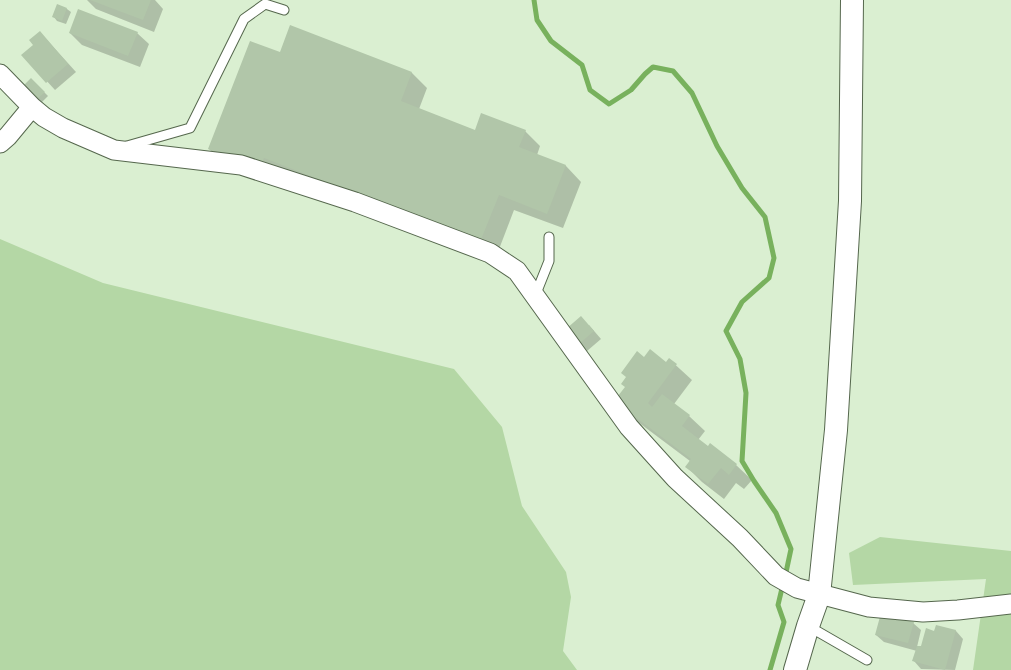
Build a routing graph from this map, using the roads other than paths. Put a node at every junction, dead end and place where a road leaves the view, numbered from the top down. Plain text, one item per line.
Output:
1 (852, 0) edge
2 (284, 10) dead end
3 (0, 74) edge
4 (32, 107) junction
5 (0, 143) edge
6 (114, 150) junction
7 (549, 237) dead end
8 (535, 296) junction
9 (819, 595) junction
10 (1011, 604) edge
11 (808, 626) junction
12 (867, 660) dead end
13 (795, 670) edge

1 - 9 street
2 - 6 lane
3 - 4 street
4 - 5 street
4 - 6 street
6 - 8 street
7 - 8 lane
8 - 9 street
9 - 10 street
9 - 11 street
11 - 12 lane
11 - 13 street

